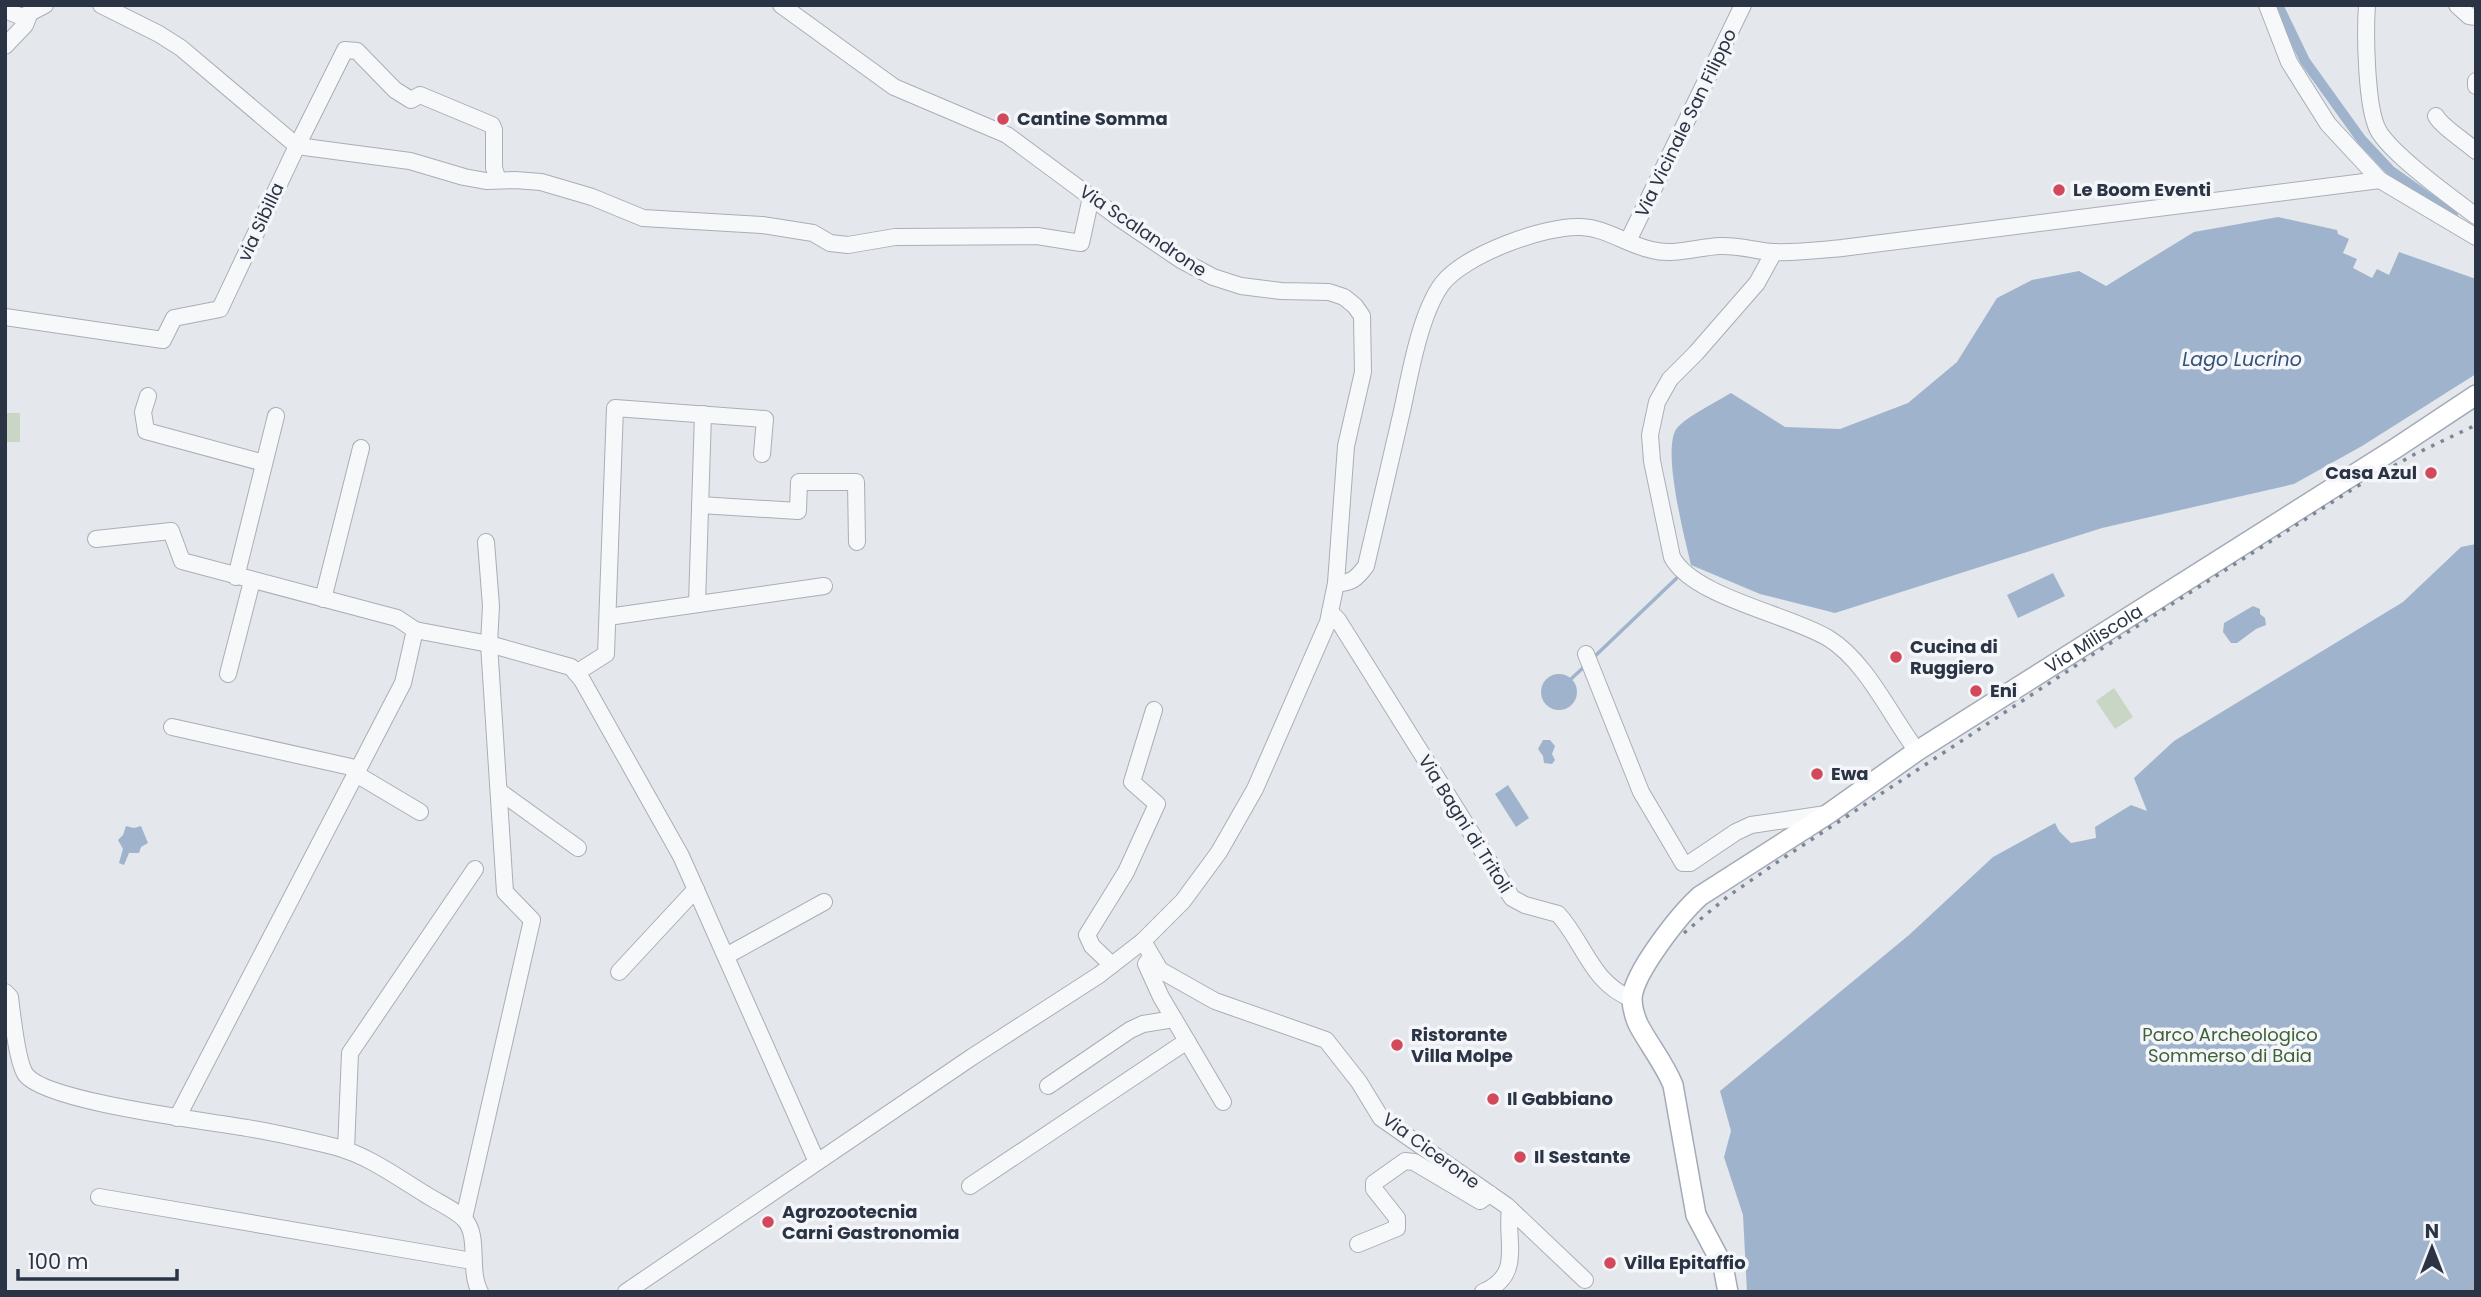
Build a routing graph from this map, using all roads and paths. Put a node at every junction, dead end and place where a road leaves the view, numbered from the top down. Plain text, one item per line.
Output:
1 (45, 5) edge
2 (101, 5) edge
3 (781, 5) edge
4 (1743, 5) edge
5 (2267, 5) edge
6 (2457, 5) edge
7 (2367, 7) edge
8 (5, 10) edge
9 (29, 15) junction
10 (2476, 17) edge
11 (5, 46) edge
12 (2436, 116) dead end
13 (297, 146) junction
14 (2476, 151) edge
15 (498, 180) junction
16 (2380, 180) junction
17 (1091, 197) junction
18 (2476, 216) edge
19 (2476, 237) edge
20 (1628, 242) junction
21 (1774, 252) junction
22 (5, 317) edge
23 (2476, 395) edge
24 (148, 396) dead end
25 (703, 414) junction
26 (276, 416) dead end
27 (361, 448) dead end
28 (762, 454) dead end
29 (264, 463) junction
30 (700, 505) junction
31 (96, 539) dead end
32 (486, 542) dead end
33 (857, 542) dead end
34 (244, 579) junction
35 (1336, 583) junction
36 (824, 586) dead end
37 (323, 599) junction
38 (697, 604) junction
39 (1330, 612) junction
40 (608, 617) junction
41 (415, 630) junction
42 (489, 644) junction
43 (1588, 660) dead end
44 (576, 673) junction
45 (228, 674) dead end
46 (1154, 710) dead end
47 (172, 727) dead end
48 (1917, 751) junction
49 (356, 774) junction
50 (499, 791) junction
51 (420, 812) dead end
52 (1828, 814) junction
53 (1780, 821) junction
54 (1785, 842) junction
55 (578, 848) dead end
56 (475, 869) dead end
57 (696, 889) junction
58 (824, 902) dead end
59 (1143, 941) junction
60 (726, 956) junction
61 (1151, 956) junction
62 (1112, 965) junction
63 (619, 972) dead end
64 (5, 992) edge
65 (1632, 999) junction
66 (1174, 1019) junction
67 (1187, 1041) junction
68 (1048, 1086) dead end
69 (1223, 1102) dead end
70 (177, 1118) junction
71 (346, 1150) junction
72 (817, 1162) junction
73 (970, 1186) dead end
74 (1490, 1194) junction
75 (99, 1197) dead end
76 (1510, 1209) junction
77 (464, 1219) junction
78 (1359, 1244) dead end
79 (472, 1261) junction
80 (1585, 1280) dead end
81 (480, 1292) edge
82 (626, 1292) edge
83 (1483, 1292) edge
84 (1728, 1292) edge

1 - 9 street
2 - 13 street
3 - 17 street, Via Scalandrone
4 - 20 street, Via Vicinale San Filippo
5 - 16 street
6 - 10 street
7 - 18 street
8 - 9 street
9 - 11 street
12 - 14 street
13 - 15 street
13 - 15 street
13 - 22 street, via Sibilla
15 - 17 street
16 - 19 street
16 - 21 street
17 - 35 street, Via Scalandrone
20 - 21 street
20 - 35 street
21 - 48 street
23 - 48 main road, Via Miliscola
24 - 29 street
25 - 28 street
25 - 30 street
25 - 40 street
26 - 29 street
27 - 37 street
29 - 34 street
30 - 33 street
30 - 38 street
31 - 34 street
32 - 42 street
34 - 37 street
34 - 45 street
35 - 39 street
36 - 38 street
37 - 41 street
38 - 40 street
39 - 59 street
39 - 65 street, Via Bagni di Tritoli
40 - 44 street
41 - 42 street
41 - 49 street
42 - 44 street
42 - 50 street
43 - 53 street
44 - 57 street
46 - 62 street
47 - 49 street
48 - 52 main road, Via Miliscola
49 - 51 street
49 - 70 street
50 - 55 street
50 - 77 street
52 - 53 street
52 - 54 main road, Via Miliscola
53 - 54 street
54 - 65 main road, Via Miliscola
56 - 71 street
57 - 60 street
57 - 63 street
58 - 60 street
59 - 61 street, Via Cicerone
59 - 62 street
60 - 72 street
61 - 66 street
61 - 74 street, Via Cicerone
62 - 72 street
64 - 70 street
65 - 84 main road
66 - 67 street
66 - 68 street
67 - 69 street
67 - 73 street
70 - 71 street
71 - 77 street
72 - 82 street
74 - 76 street, Via Cicerone
74 - 78 street
75 - 79 street
76 - 80 street, Via Cicerone
76 - 83 street
77 - 79 street
79 - 81 street

